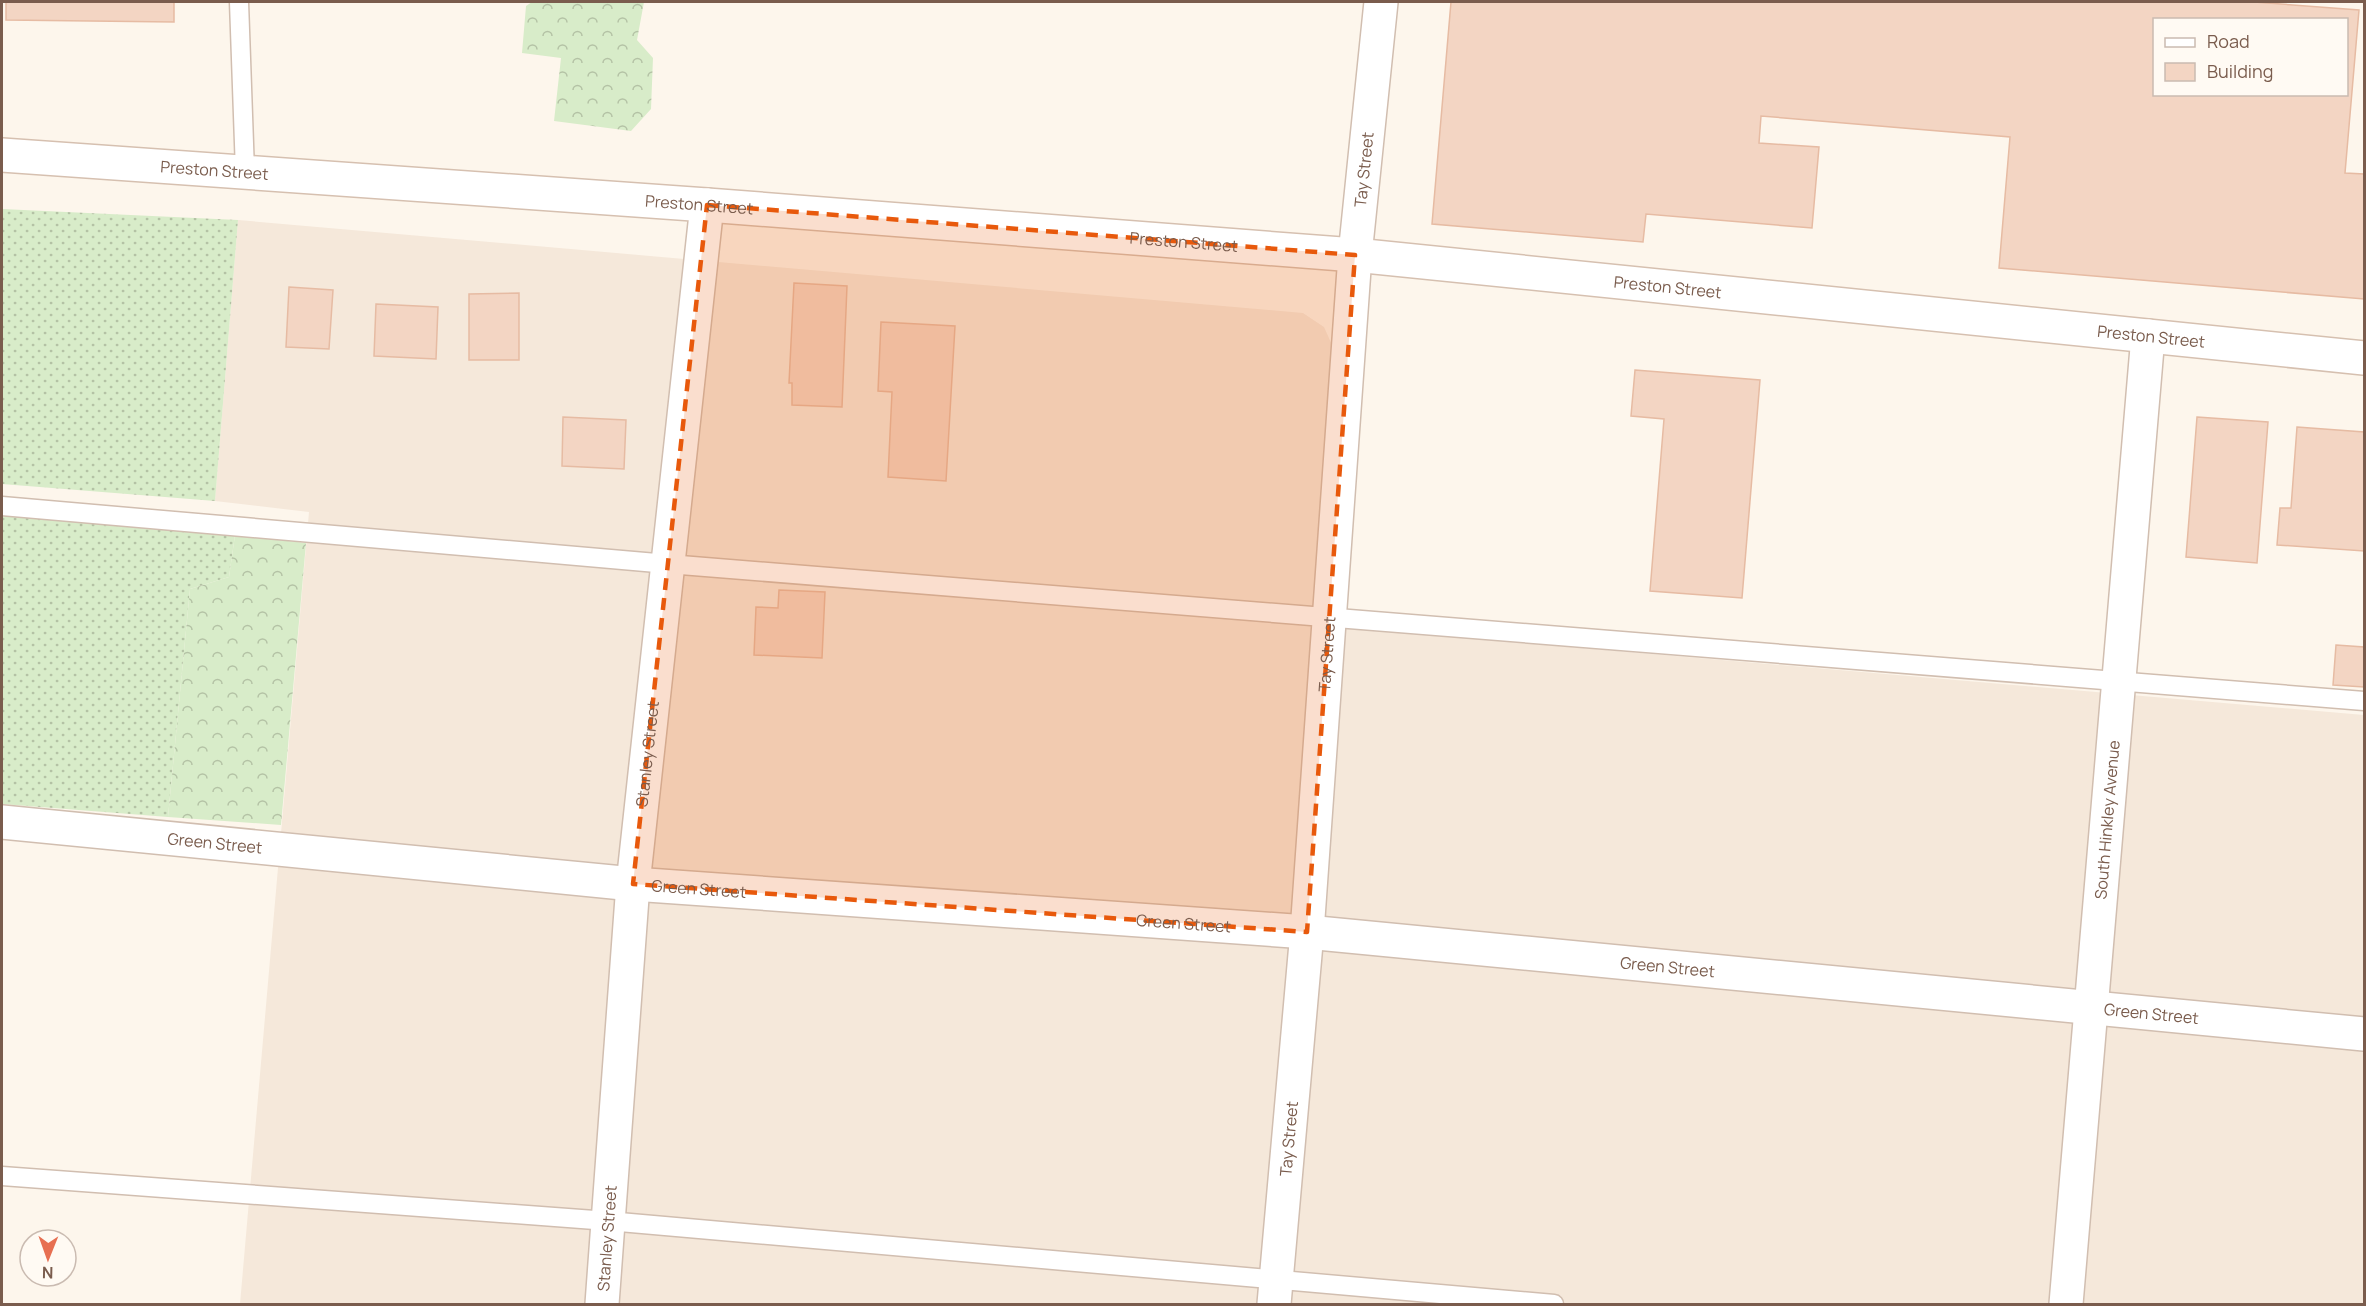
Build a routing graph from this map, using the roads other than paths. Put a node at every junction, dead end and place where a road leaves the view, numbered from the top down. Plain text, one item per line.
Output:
1 (238, 2) edge
2 (1380, 2) edge
3 (2, 155) edge
4 (244, 172) junction
5 (707, 205) junction
6 (1355, 255) junction
7 (2148, 336) junction
8 (2364, 358) edge
9 (2, 506) edge
10 (668, 564) junction
11 (1329, 617) junction
12 (2119, 681) junction
13 (2364, 701) edge
14 (2, 822) edge
15 (633, 884) junction
16 (1307, 932) junction
17 (2091, 1010) junction
18 (2364, 1034) edge
19 (2, 1176) edge
20 (608, 1221) junction
21 (1275, 1292) edge
22 (602, 1305) edge
23 (1554, 1305) edge
24 (2066, 1305) edge

1 - 4 lane
2 - 6 street, Tay Street
3 - 4 street, Preston Street
4 - 5 street, Preston Street
5 - 6 street, Preston Street
5 - 10 street, Stanley Street
6 - 7 street, Preston Street
6 - 11 street, Tay Street
7 - 8 street, Preston Street
7 - 12 street, South Hinkley Avenue
9 - 10 lane
10 - 11 lane
10 - 15 street, Stanley Street
11 - 12 lane
11 - 16 street, Tay Street
12 - 13 lane
12 - 17 street, South Hinkley Avenue
14 - 15 street, Green Street
15 - 16 street, Green Street
15 - 20 street, Stanley Street
16 - 17 street, Green Street
16 - 21 street, Tay Street
17 - 18 street, Green Street
17 - 24 street, South Hinkley Avenue
19 - 20 lane
20 - 21 lane
20 - 22 street, Stanley Street
21 - 23 lane

